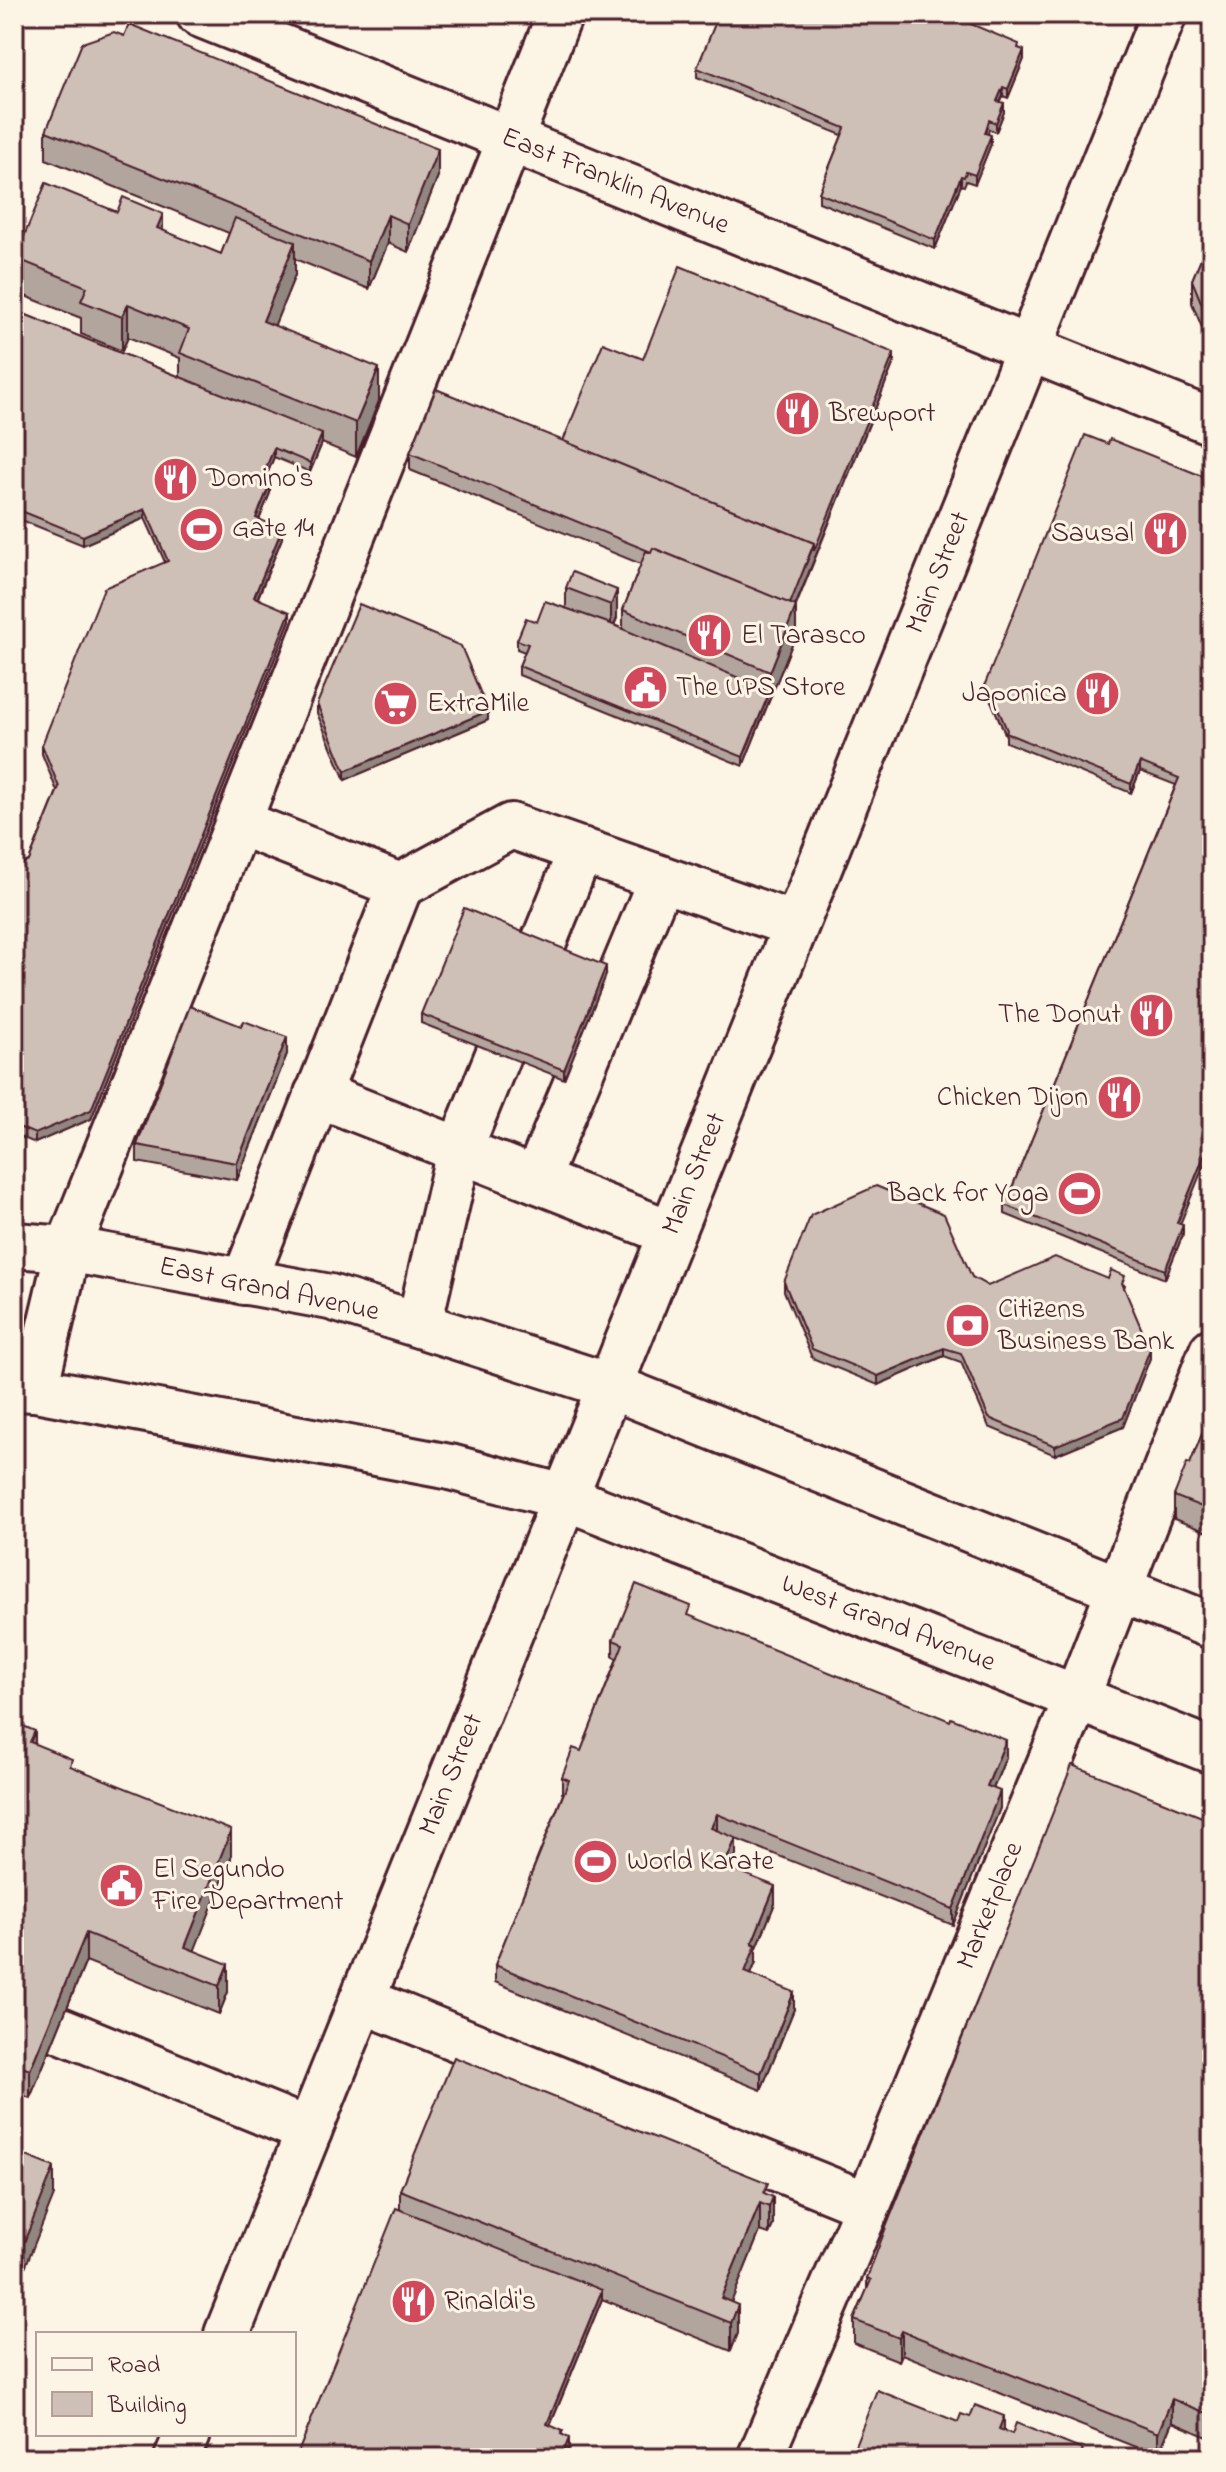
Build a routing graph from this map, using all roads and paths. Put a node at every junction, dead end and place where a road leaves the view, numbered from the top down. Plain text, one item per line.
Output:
1 (199, 14) edge
2 (560, 14) edge
3 (1164, 14) edge
4 (510, 140) junction
5 (1030, 349) junction
6 (1212, 422) edge
7 (238, 822) junction
8 (581, 850) junction
9 (661, 879) junction
10 (400, 886) junction
11 (795, 925) junction
12 (317, 1094) junction
13 (459, 1151) junction
14 (536, 1180) junction
15 (671, 1233) junction
16 (14, 1245) edge
17 (68, 1249) junction
18 (244, 1282) junction
19 (419, 1325) junction
20 (1212, 1351) edge
21 (610, 1386) junction
22 (24, 1388) edge
23 (564, 1497) junction
24 (1118, 1588) junction
25 (1212, 1626) edge
26 (1077, 1697) junction
27 (1212, 1751) edge
28 (362, 2000) junction
29 (58, 2029) edge
30 (309, 2131) junction
31 (868, 2233) junction
32 (228, 2332) edge
33 (186, 2436) edge
34 (177, 2458) edge
35 (760, 2458) edge

1 - 4 main road, East Franklin Avenue
2 - 4 main road
3 - 5 main road, Main Street
4 - 5 main road, East Franklin Avenue
4 - 7 main road
5 - 6 main road, East Franklin Avenue
5 - 11 main road, Main Street
7 - 10 main road
7 - 17 main road
8 - 9 main road
8 - 10 main road
8 - 13 main road
9 - 11 main road
9 - 14 main road
10 - 12 main road
11 - 15 main road, Main Street
12 - 13 main road
12 - 18 main road
13 - 14 main road
13 - 19 main road
14 - 15 main road
15 - 21 main road, Main Street
16 - 17 main road, East Grand Avenue
17 - 18 main road, East Grand Avenue
17 - 22 main road
18 - 19 main road, East Grand Avenue
19 - 21 main road, East Grand Avenue
20 - 24 main road, Marketplace
21 - 23 main road, Main Street
21 - 24 main road
22 - 23 main road
23 - 26 main road, West Grand Avenue
23 - 28 main road, Main Street
24 - 25 main road
24 - 26 main road, Marketplace
26 - 27 main road, West Grand Avenue
26 - 31 main road, Marketplace
28 - 30 main road, Main Street
28 - 31 main road
29 - 30 main road
30 - 32 main road, Main Street
31 - 35 main road, Marketplace
33 - 34 main road

